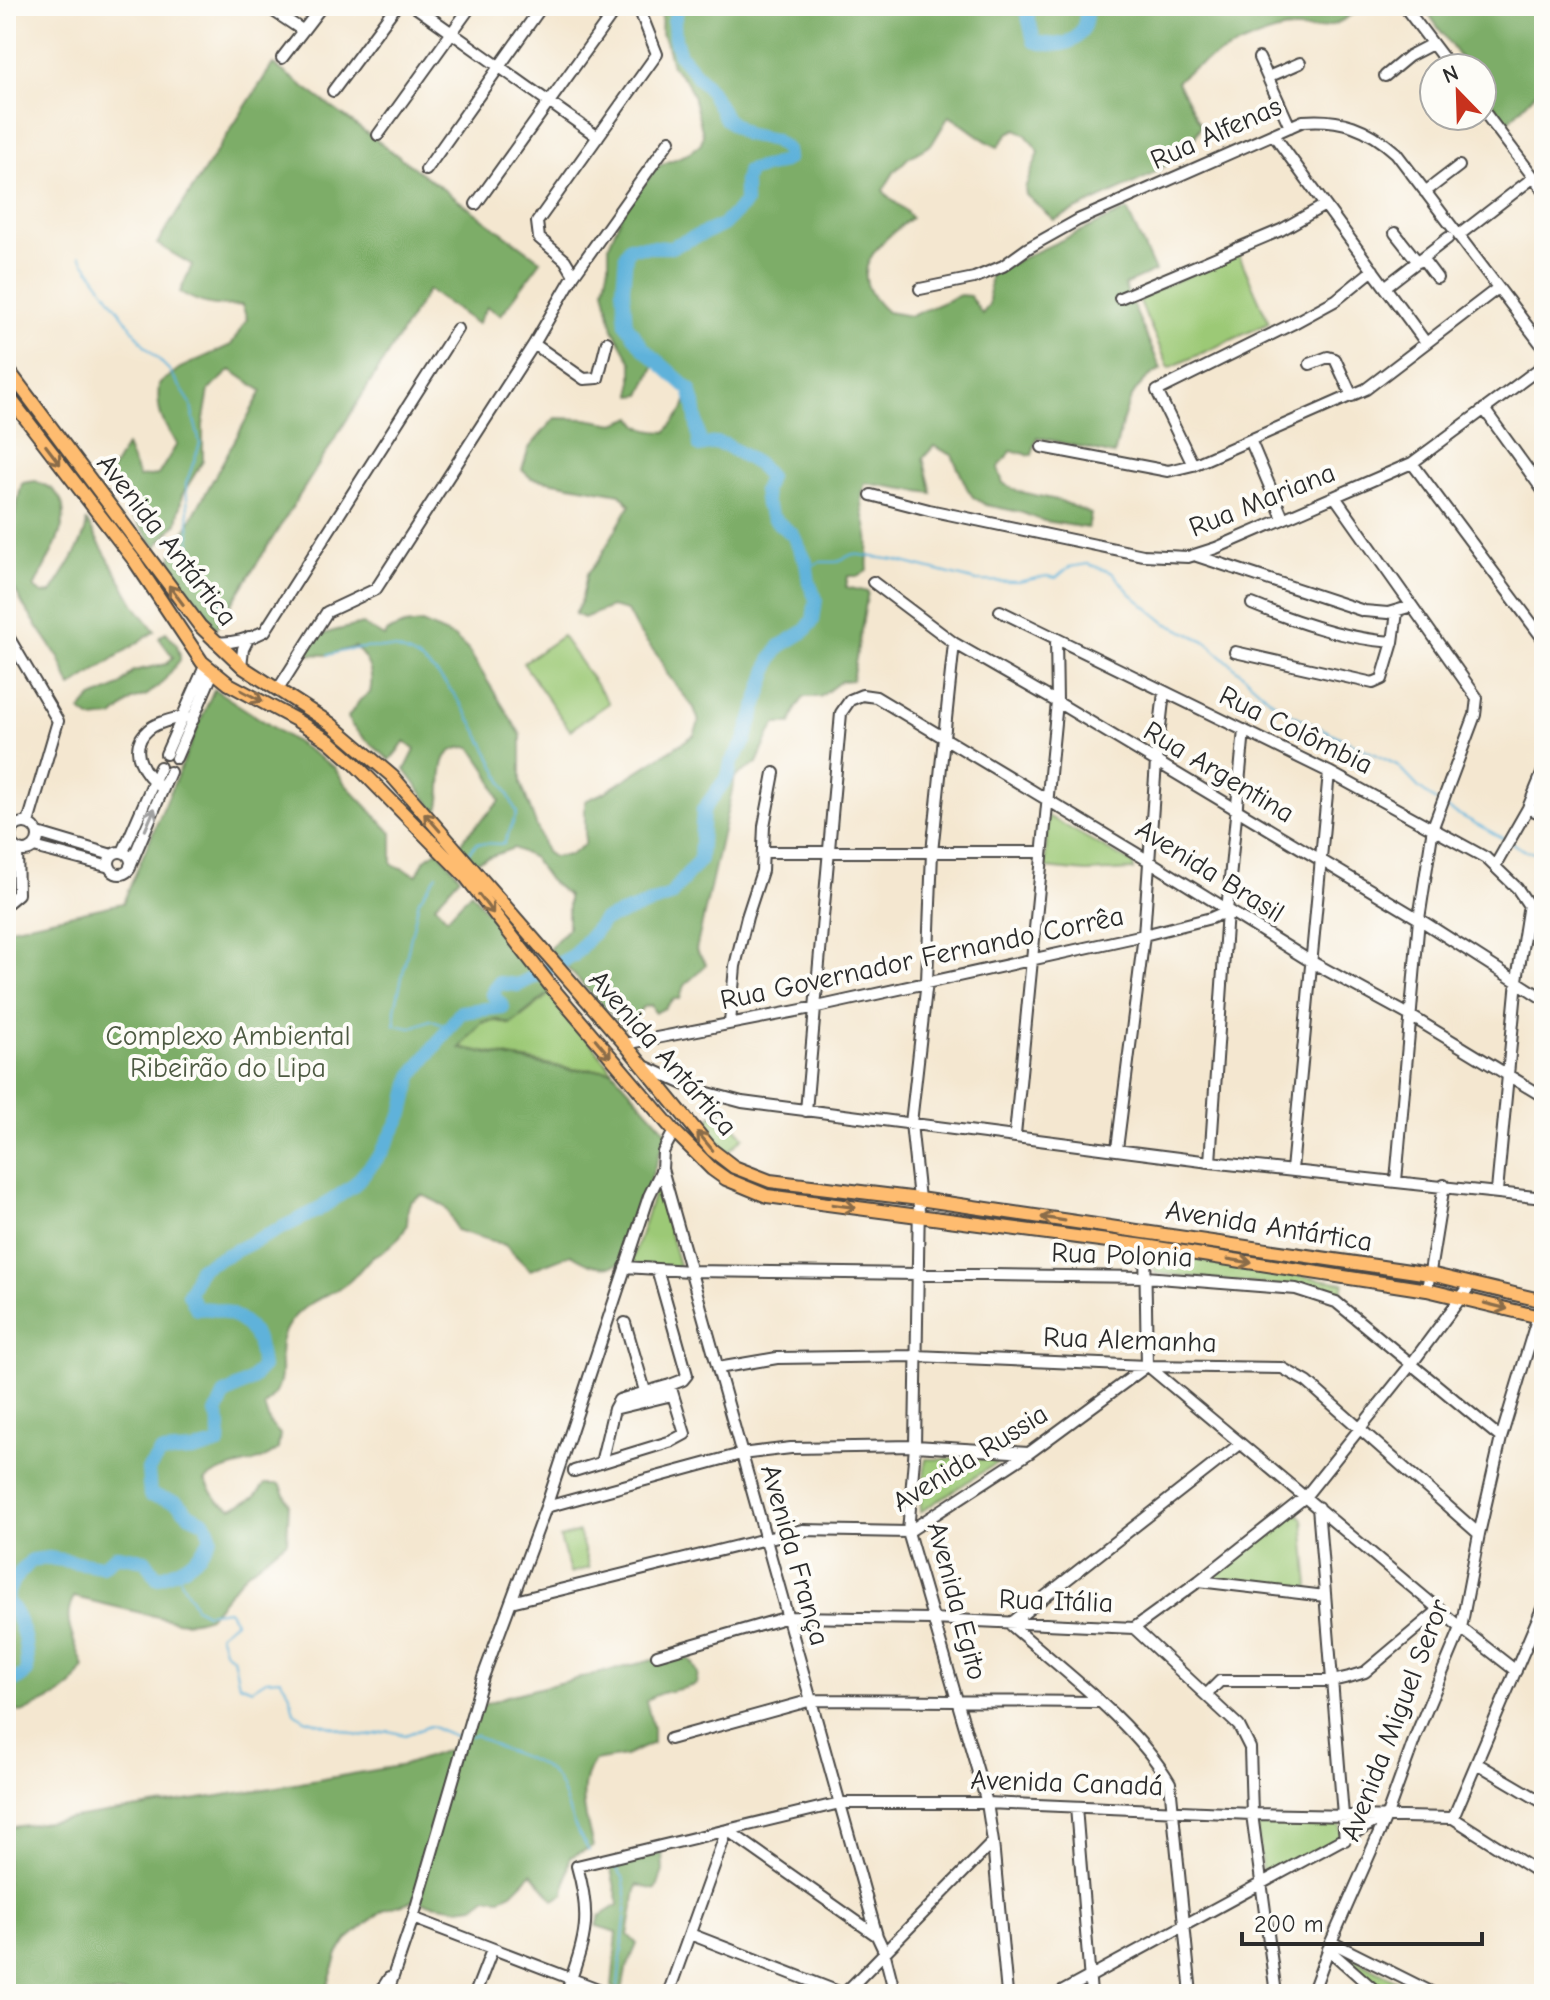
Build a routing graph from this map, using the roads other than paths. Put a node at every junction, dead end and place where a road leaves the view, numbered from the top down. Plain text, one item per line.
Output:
1 (266, 6) edge
2 (322, 6) edge
3 (396, 6) edge
4 (414, 6) edge
5 (471, 6) edge
6 (542, 6) edge
7 (618, 6) edge
8 (638, 6) edge
9 (1404, 6) edge
10 (302, 30) junction
11 (452, 33) junction
12 (1432, 44) junction
13 (1438, 52) edge
14 (282, 58) dead end
15 (1259, 58) dead end
16 (1300, 63) dead end
17 (498, 67) junction
18 (1385, 76) dead end
19 (1268, 77) junction
20 (333, 91) dead end
21 (549, 103) junction
22 (1290, 127) junction
23 (1498, 130) edge
24 (1273, 134) junction
25 (378, 135) dead end
26 (598, 137) junction
27 (670, 140) dead end
28 (1459, 166) dead end
29 (426, 170) dead end
30 (1534, 177) junction
31 (1544, 191) edge
32 (1425, 192) junction
33 (476, 204) dead end
34 (1325, 205) junction
35 (1395, 233) dead end
36 (1453, 237) junction
37 (1420, 260) junction
38 (1373, 270) junction
39 (574, 275) junction
40 (1437, 278) dead end
41 (1385, 287) junction
42 (1498, 288) junction
43 (920, 289) dead end
44 (1120, 298) dead end
45 (457, 329) dead end
46 (607, 342) dead end
47 (1426, 343) junction
48 (534, 344) junction
49 (1544, 348) edge
50 (1310, 364) dead end
51 (1544, 365) edge
52 (6, 367) edge
53 (6, 393) edge
54 (1352, 396) junction
55 (1484, 409) junction
56 (1251, 442) junction
57 (1042, 447) dead end
58 (1412, 463) junction
59 (1193, 465) junction
60 (1544, 492) edge
61 (871, 495) dead end
62 (1335, 497) junction
63 (1283, 518) junction
64 (1195, 555) junction
65 (873, 582) dead end
66 (1252, 604) dead end
67 (1412, 606) junction
68 (1000, 611) dead end
69 (1397, 612) junction
70 (6, 633) edge
71 (249, 637) junction
72 (1056, 638) junction
73 (1544, 640) edge
74 (215, 642) junction
75 (1393, 642) junction
76 (954, 643) junction
77 (192, 650) junction
78 (1235, 652) dead end
79 (241, 666) junction
80 (212, 671) junction
81 (279, 688) junction
82 (1164, 692) junction
83 (1057, 702) junction
84 (188, 718) junction
85 (1244, 730) junction
86 (944, 737) junction
87 (172, 753) dead end
88 (1156, 762) junction
89 (1544, 769) edge
90 (1329, 772) junction
91 (774, 773) dead end
92 (162, 777) junction
93 (1049, 800) junction
94 (1528, 808) junction
95 (1236, 810) junction
96 (1544, 815) edge
97 (6, 819) edge
98 (22, 824) junction
99 (1433, 827) junction
100 (38, 833) junction
101 (11, 844) edge
102 (34, 847) junction
103 (829, 851) junction
104 (764, 852) junction
105 (932, 852) junction
106 (1041, 852) junction
107 (118, 854) junction
108 (1320, 860) junction
109 (1149, 861) junction
110 (130, 866) junction
111 (1495, 866) junction
112 (110, 867) junction
113 (6, 904) edge
114 (1529, 904) junction
115 (1227, 911) junction
116 (1419, 919) junction
117 (1544, 928) edge
118 (1144, 935) junction
119 (1033, 959) junction
120 (1310, 961) junction
121 (1517, 980) junction
122 (927, 981) junction
123 (1544, 999) edge
124 (817, 1007) junction
125 (1409, 1015) junction
126 (730, 1023) junction
127 (625, 1044) junction
128 (641, 1064) junction
129 (1509, 1075) junction
130 (1544, 1097) edge
131 (806, 1111) junction
132 (685, 1116) junction
133 (911, 1123) junction
134 (674, 1131) junction
135 (1015, 1135) junction
136 (1117, 1149) junction
137 (1210, 1162) junction
138 (662, 1169) junction
139 (1292, 1170) junction
140 (1396, 1181) junction
141 (1444, 1185) junction
142 (1497, 1191) junction
143 (1544, 1198) edge
144 (919, 1199) junction
145 (918, 1215) junction
146 (1087, 1224) junction
147 (1085, 1238) junction
148 (1145, 1246) junction
149 (625, 1267) junction
150 (657, 1269) junction
151 (690, 1271) junction
152 (918, 1274) junction
153 (1430, 1274) junction
154 (1146, 1277) junction
155 (1471, 1284) junction
156 (1427, 1290) junction
157 (1463, 1297) junction
158 (1544, 1301) edge
159 (1541, 1317) edge
160 (625, 1323) dead end
161 (916, 1356) junction
162 (1413, 1362) junction
163 (1147, 1366) junction
164 (718, 1368) junction
165 (671, 1390) junction
166 (645, 1391) junction
167 (614, 1409) junction
168 (1360, 1430) junction
169 (1501, 1438) junction
170 (1240, 1444) junction
171 (915, 1446) junction
172 (1029, 1453) junction
173 (741, 1454) junction
174 (601, 1463) junction
175 (574, 1471) dead end
176 (1305, 1497) junction
177 (546, 1507) junction
178 (1318, 1507) junction
179 (908, 1532) junction
180 (1479, 1534) junction
181 (767, 1537) junction
182 (1199, 1581) junction
183 (1325, 1596) junction
184 (511, 1602) junction
185 (1544, 1604) edge
186 (1440, 1609) junction
187 (788, 1617) junction
188 (932, 1619) junction
189 (1010, 1624) junction
190 (1134, 1628) junction
191 (1461, 1628) junction
192 (1530, 1639) junction
193 (1544, 1643) edge
194 (657, 1655) dead end
195 (1516, 1671) junction
196 (1332, 1681) junction
197 (1206, 1695) junction
198 (812, 1700) junction
199 (1098, 1702) junction
200 (959, 1703) junction
201 (670, 1739) dead end
202 (1478, 1764) junction
203 (840, 1803) junction
204 (987, 1803) junction
205 (1544, 1803) edge
206 (1076, 1807) junction
207 (1173, 1811) junction
208 (1252, 1814) junction
209 (1343, 1814) junction
210 (1387, 1815) junction
211 (1453, 1818) junction
212 (727, 1830) junction
213 (1345, 1840) junction
214 (993, 1842) junction
215 (1544, 1876) edge
216 (1261, 1885) junction
217 (413, 1918) junction
218 (1184, 1927) junction
219 (690, 1934) junction
220 (877, 1936) junction
221 (1330, 1946) junction
222 (492, 1950) junction
223 (884, 1951) junction
224 (398, 1962) junction
225 (1090, 1976) junction
226 (571, 1978) junction
227 (1422, 1990) junction
228 (379, 1994) edge
229 (387, 1994) edge
230 (475, 1994) edge
231 (566, 1994) edge
232 (611, 1994) edge
233 (668, 1994) edge
234 (844, 1994) edge
235 (895, 1994) edge
236 (1007, 1994) edge
237 (1058, 1994) edge
238 (1091, 1994) edge
239 (1191, 1994) edge
240 (1276, 1994) edge
241 (1312, 1994) edge
242 (1379, 1994) edge
243 (1410, 1994) edge
244 (1435, 1994) edge

1 - 10 street
2 - 10 street
3 - 20 street
4 - 11 street
5 - 11 street
6 - 17 street
7 - 21 street
8 - 26 street
9 - 12 street
10 - 14 street
11 - 17 street
11 - 25 street
12 - 13 street
12 - 18 street
15 - 19 street
16 - 19 street
17 - 21 street
17 - 29 street
19 - 22 street
21 - 26 street
21 - 33 street
22 - 24 street, Rua Alfenas
22 - 32 street, Rua Alfenas
23 - 30 street
24 - 34 street
24 - 43 street, Rua Alfenas
26 - 39 street
27 - 39 street
28 - 32 street
30 - 31 street
30 - 36 street
32 - 36 street, Rua Alfenas
34 - 38 street
34 - 44 street
35 - 37 street
36 - 37 street
36 - 42 street, Rua Alfenas
37 - 40 street
37 - 41 street
38 - 41 street
38 - 59 street
39 - 48 street
41 - 47 street
42 - 47 street
42 - 49 street, Rua Alfenas
45 - 71 street
46 - 48 street
47 - 54 street
48 - 81 street
50 - 54 street
51 - 55 street, Rua Mariana
74 -> 52 main road, Avenida Antártica
53 -> 77 main road, Avenida Antártica
54 - 56 street
55 - 58 street, Rua Mariana
55 - 60 street
56 - 59 street
56 - 63 street
57 - 59 street
58 - 62 street, Rua Mariana
58 - 73 street
61 - 64 street, Rua Mariana
62 - 63 street, Rua Mariana
62 - 67 street
63 - 64 street, Rua Mariana
64 - 69 street
65 - 76 street, Rua Argentina
66 - 75 street
67 - 69 street
67 - 99 street
68 - 72 street, Rua Colômbia
69 - 75 street
70 - 98 street
71 - 74 street
71 - 79 street
72 - 82 street, Rua Colômbia
72 - 83 street
74 - 77 main road
74 - 79 main road, Avenida Antártica
75 - 78 street
76 - 83 street, Rua Argentina
76 - 86 street, Avenida Egito
77 - 80 main road, Avenida Antártica
79 - 80 main road
79 - 81 main road, Avenida Antártica
80 - 84 street
80 -> 134 main road, Avenida Antártica
127 -> 81 main road, Avenida Antártica
82 - 85 street, Rua Colômbia
82 - 88 street
83 - 88 street, Rua Argentina
83 - 93 street
84 - 87 street
84 - 92 street
85 - 90 street, Rua Colômbia
85 - 95 street
86 - 93 street, Avenida Brasil
86 - 103 street, Avenida Brasil
86 - 105 street, Avenida Egito
88 - 95 street, Rua Argentina
88 - 109 street
89 - 94 street
90 - 99 street, Rua Colômbia
90 - 108 street
91 - 104 street
92 - 107 street
110 -> 92 street
93 - 106 street
93 - 109 street, Avenida Brasil
94 - 96 street
94 - 111 street
95 - 108 street, Rua Argentina
95 - 115 street
97 - 98 street
98 - 100 street
98 - 101 street
99 - 111 street, Rua Colômbia
99 - 116 street
100 - 102 street
100 - 107 street
101 - 102 street
101 - 113 street
102 - 112 street
103 - 104 street
103 - 105 street
103 - 124 street
104 - 126 street
105 - 106 street
105 - 122 street, Avenida Egito
106 - 119 street
107 - 110 street
107 - 112 street
108 - 116 street, Rua Argentina
108 - 120 street
109 - 115 street, Avenida Brasil
109 - 118 street
110 - 112 street
111 - 114 street, Rua Colômbia
114 - 117 street, Rua Colômbia
114 - 121 street
115 - 118 street, Rua Governador Fernando Corrêa
115 - 120 street, Avenida Brasil
115 - 137 street
116 - 121 street, Rua Argentina
116 - 125 street
118 - 119 street, Rua Governador Fernando Corrêa
118 - 136 street
119 - 122 street, Rua Governador Fernando Corrêa
119 - 135 street
120 - 125 street, Avenida Brasil
120 - 139 street
121 - 123 street, Rua Argentina
121 - 129 street
122 - 124 street, Rua Governador Fernando Corrêa
122 - 133 street, Avenida Egito
124 - 126 street, Rua Governador Fernando Corrêa
124 - 131 street
125 - 129 street, Avenida Brasil
125 - 140 street
126 - 127 street, Rua Governador Fernando Corrêa
127 - 128 main road, Avenida Antártica
128 - 131 street
128 - 132 main road, Avenida Antártica
129 - 130 street, Avenida Brasil
129 - 142 street
131 - 133 street
132 - 134 main road
144 -> 132 main road, Avenida Antártica
133 - 135 street
133 - 144 street, Avenida Egito
134 - 138 street
134 -> 145 main road, Avenida Antártica
135 - 136 street
136 - 137 street
137 - 139 street
138 - 149 street
138 - 151 street, Avenida França
139 - 140 street
140 - 141 street
141 - 142 street
141 - 153 street
142 - 143 street
144 - 145 street, Avenida Egito
146 -> 144 main road, Avenida Antártica
145 - 147 main road, Avenida Antártica
145 - 152 street, Avenida Egito
146 - 147 main road
146 - 153 main road, Avenida Antártica
147 - 148 main road, Avenida Antártica
148 - 154 street
148 -> 156 main road, Avenida Antártica
149 - 150 street
149 - 177 street
150 - 151 street
150 - 165 street
151 - 152 street, Rua Polonia
151 - 164 street, Avenida França
152 - 154 street, Rua Polonia
152 - 161 street, Avenida Egito
153 - 155 main road, Avenida Antártica
153 - 156 street
154 - 162 street, Rua Polonia
154 - 163 street
155 - 157 street, Rua Itália
155 - 158 main road, Avenida Antártica
156 - 157 main road, Avenida Antártica
157 -> 159 main road, Avenida Antártica
157 - 162 street, Rua Itália
159 - 169 street, Avenida Miguel Seror
160 - 166 street
161 - 163 street, Rua Alemanha
161 - 164 street, Rua Alemanha
161 - 171 street, Avenida Egito
162 - 168 street, Rua Itália
162 - 169 street, Rua Polonia
163 - 168 street, Rua Alemanha
163 - 170 street
163 - 172 street, Avenida Russia
164 - 173 street, Avenida França
165 - 166 street
165 - 167 street
165 - 174 street
166 - 167 street
167 - 174 street
168 - 176 street, Rua Itália
168 - 180 street, Rua Alemanha
169 - 180 street, Avenida Miguel Seror
170 - 176 street
170 - 189 street
171 - 172 street
171 - 173 street
171 - 179 street, Avenida Egito
172 - 179 street, Avenida Russia
173 - 177 street
173 - 181 street, Avenida França
174 - 175 street
176 - 178 street
176 - 182 street, Rua Itália
177 - 184 street
178 - 183 street
178 - 186 street
179 - 181 street, Avenida Russia
179 - 188 street, Avenida Egito
180 - 191 street, Avenida Miguel Seror
181 - 184 street, Avenida Russia
181 - 187 street, Avenida França
182 - 183 street
182 - 190 street, Rua Itália
183 - 196 street
184 - 217 street
185 - 192 street
186 - 191 street
186 - 196 street
187 - 188 street, Rua Itália
187 - 194 street, Rua Itália
187 - 198 street, Avenida França
188 - 189 street, Rua Itália
188 - 200 street, Avenida Egito
189 - 190 street, Rua Itália
189 - 199 street
190 - 197 street
191 - 195 street
191 - 210 street, Avenida Miguel Seror
192 - 193 street
192 - 195 street
195 - 202 street
196 - 197 street
196 - 209 street
197 - 208 street
198 - 200 street
198 - 201 street
198 - 203 street, Avenida França
199 - 200 street
199 - 207 street
200 - 204 street, Avenida Egito
202 - 205 street
202 - 211 street
203 - 204 street, Avenida Canadá
203 - 212 street, Avenida Canadá
203 - 220 street, Avenida França
204 - 206 street, Avenida Canadá
204 - 214 street, Avenida Egito
206 - 207 street, Avenida Canadá
206 - 225 street
207 - 208 street, Avenida Canadá
207 - 218 street
208 - 209 street, Avenida Canadá
208 - 216 street
209 - 210 street, Avenida Canadá
209 - 213 street
210 - 211 street, Avenida Canadá
210 - 213 street
210 - 221 street, Avenida Miguel Seror
211 - 215 street, Avenida Canadá
212 - 219 street
212 - 220 street
212 - 226 street, Avenida Canadá
213 - 216 street
214 - 223 street
214 - 236 street, Avenida Egito
216 - 218 street
216 - 240 street
217 - 222 street
217 - 224 street
218 - 225 street
218 - 239 street
219 - 233 street
219 - 234 street
220 - 223 street, Avenida França
221 - 227 street
221 - 241 street, Avenida Miguel Seror
221 - 242 street
222 - 226 street
222 - 230 street
223 - 234 street
223 - 235 street, Avenida França
224 - 228 street
224 - 229 street
225 - 237 street
225 - 238 street
226 - 231 street
226 - 232 street
227 - 243 street
227 - 244 street

